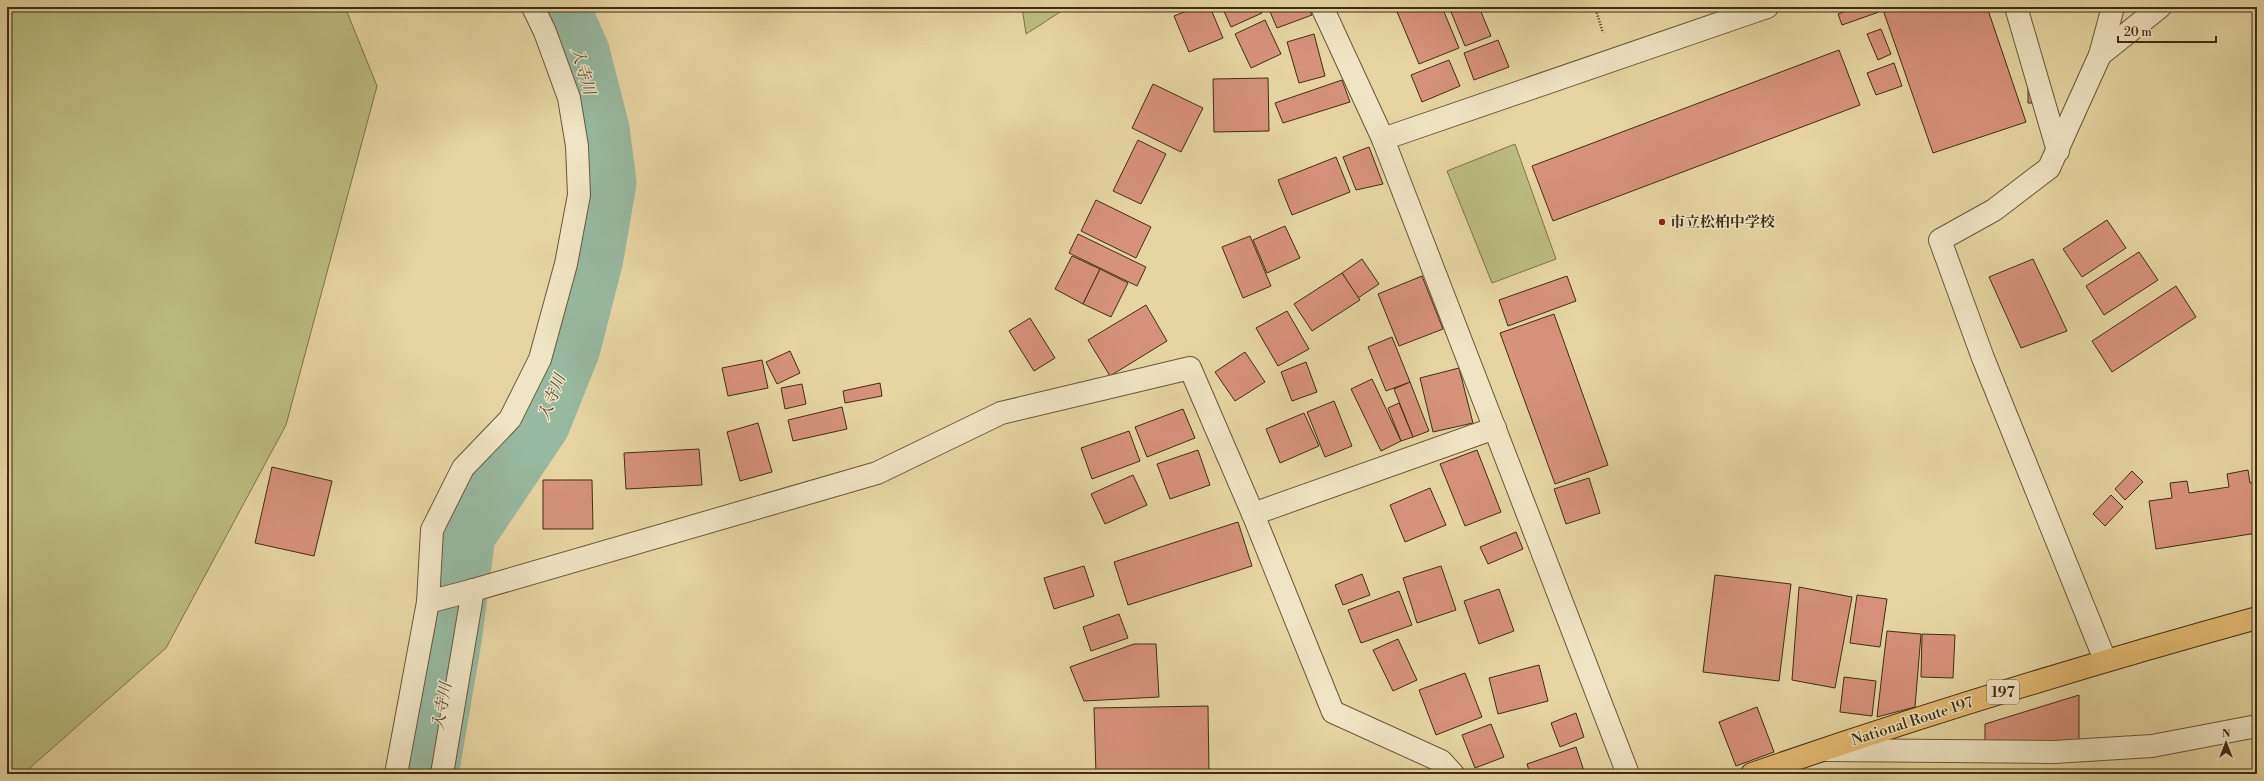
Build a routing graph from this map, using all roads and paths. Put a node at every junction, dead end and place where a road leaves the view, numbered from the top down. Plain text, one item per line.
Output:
1 (533, 7) edge
2 (1322, 7) edge
3 (1767, 7) edge
4 (2016, 7) edge
5 (2113, 7) edge
6 (2160, 7) edge
7 (2100, 55) junction
8 (1384, 138) junction
9 (2058, 151) junction
10 (1495, 428) junction
11 (1253, 514) junction
12 (471, 591) junction
13 (429, 601) junction
14 (2257, 618) edge
15 (2105, 660) junction
16 (2257, 726) edge
17 (1820, 750) junction
18 (396, 774) edge
19 (442, 774) edge
20 (1453, 774) edge
21 (1628, 774) edge
22 (1752, 774) edge

1 - 13 street
2 - 8 street
3 - 8 street
4 - 9 street
5 - 7 street
6 - 7 street
7 - 9 street
8 - 10 street
9 - 15 street
10 - 11 street
10 - 21 street
11 - 12 street
11 - 20 street
12 - 13 street
12 - 19 street
13 - 18 street
14 - 15 highway, National Route 197 / 197
15 - 17 highway, National Route 197 / 197
16 - 17 street
17 - 22 highway, National Route 197 / 197

